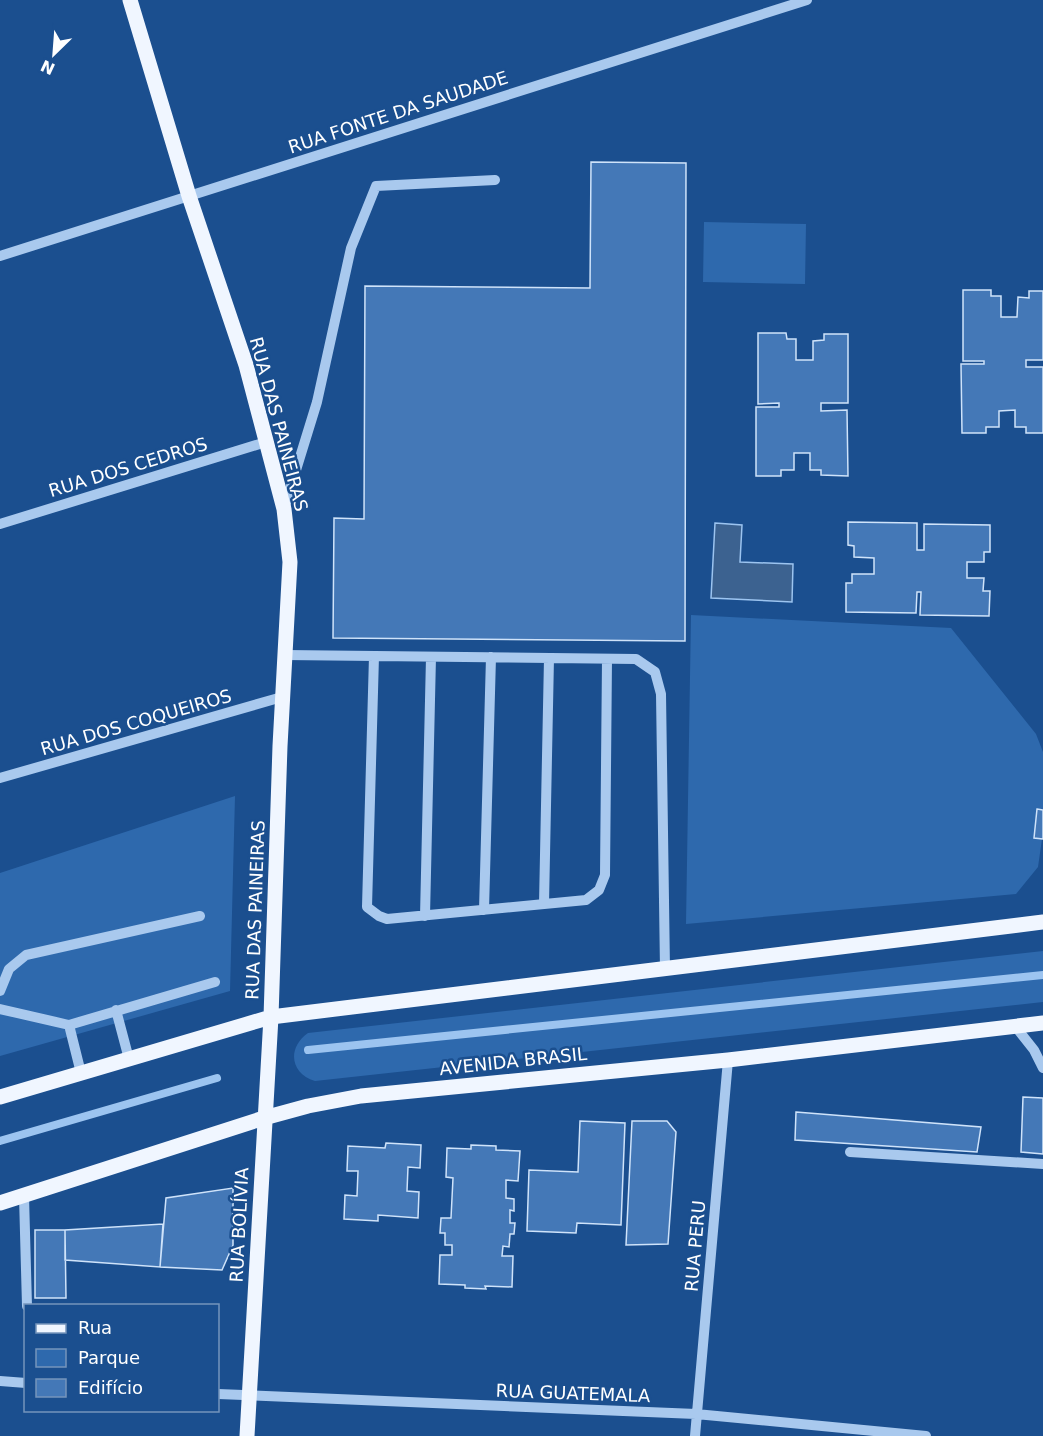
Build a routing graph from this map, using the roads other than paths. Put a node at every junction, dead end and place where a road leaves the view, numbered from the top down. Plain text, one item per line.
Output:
1 (130, 0) edge
2 (767, 0) edge
3 (807, 0) edge
4 (771, 11) junction
5 (495, 180) dead end
6 (189, 196) junction
7 (0, 256) edge
8 (266, 442) junction
9 (284, 509) junction
10 (0, 524) edge
11 (285, 655) junction
12 (374, 656) junction
13 (431, 657) junction
14 (491, 657) junction
15 (549, 658) junction
16 (607, 659) junction
17 (282, 697) junction
18 (0, 778) edge
19 (544, 904) junction
20 (484, 910) junction
21 (200, 916) dead end
22 (425, 916) junction
23 (1043, 922) edge
24 (665, 969) junction
25 (215, 982) dead end
26 (0, 992) edge
27 (0, 1009) edge
28 (116, 1010) junction
29 (271, 1017) junction
30 (1043, 1023) edge
31 (69, 1025) junction
32 (1015, 1026) junction
33 (129, 1059) junction
34 (728, 1060) junction
35 (1043, 1068) edge
36 (81, 1073) junction
37 (0, 1097) edge
38 (264, 1118) junction
39 (850, 1152) dead end
40 (1043, 1164) edge
41 (24, 1196) junction
42 (0, 1203) edge
43 (27, 1304) edge
44 (0, 1381) edge
45 (24, 1383) edge
46 (219, 1394) edge
47 (249, 1395) junction
48 (696, 1414) junction
49 (247, 1436) edge
50 (695, 1436) edge
51 (926, 1436) edge

1 - 6 main road, RUA DAS PAINEIRAS
2 - 4 street
3 - 4 street, RUA FONTE DA SAUDADE
4 - 6 street, RUA FONTE DA SAUDADE
5 - 9 street
6 - 7 street, RUA FONTE DA SAUDADE
6 - 8 main road, RUA DAS PAINEIRAS
8 - 9 main road, RUA DAS PAINEIRAS
8 - 10 street, RUA DOS CEDROS
9 - 11 main road, RUA DAS PAINEIRAS
11 - 12 street
11 - 17 main road, RUA DAS PAINEIRAS
12 - 13 street
12 - 22 street
13 - 14 street
13 - 22 street
14 - 15 street
14 - 20 street
15 - 16 street
15 - 19 street
16 - 19 street
16 - 24 street
17 - 18 street, RUA DOS COQUEIROS
17 - 29 main road, RUA DAS PAINEIRAS
19 - 20 street
20 - 22 street
21 - 26 street
23 - 24 main road
24 - 29 main road
25 - 28 street
27 - 31 street
28 - 31 street
28 - 33 street
29 - 33 main road
29 - 38 main road, RUA BOLÍVIA
30 - 32 main road, AVENIDA BRASIL
31 - 36 street
32 - 34 main road, AVENIDA BRASIL
32 - 35 street
33 - 36 main road
34 - 38 main road, AVENIDA BRASIL
34 - 48 street, RUA PERU
36 - 37 main road
38 - 41 main road, AVENIDA BRASIL
38 - 47 main road, RUA BOLÍVIA
39 - 40 street
41 - 42 main road, AVENIDA BRASIL
41 - 43 street
44 - 45 street
46 - 47 street, RUA GUATEMALA
47 - 48 street, RUA GUATEMALA
47 - 49 main road, RUA BOLÍVIA
48 - 50 street, RUA PERU
48 - 51 street, RUA GUATEMALA

